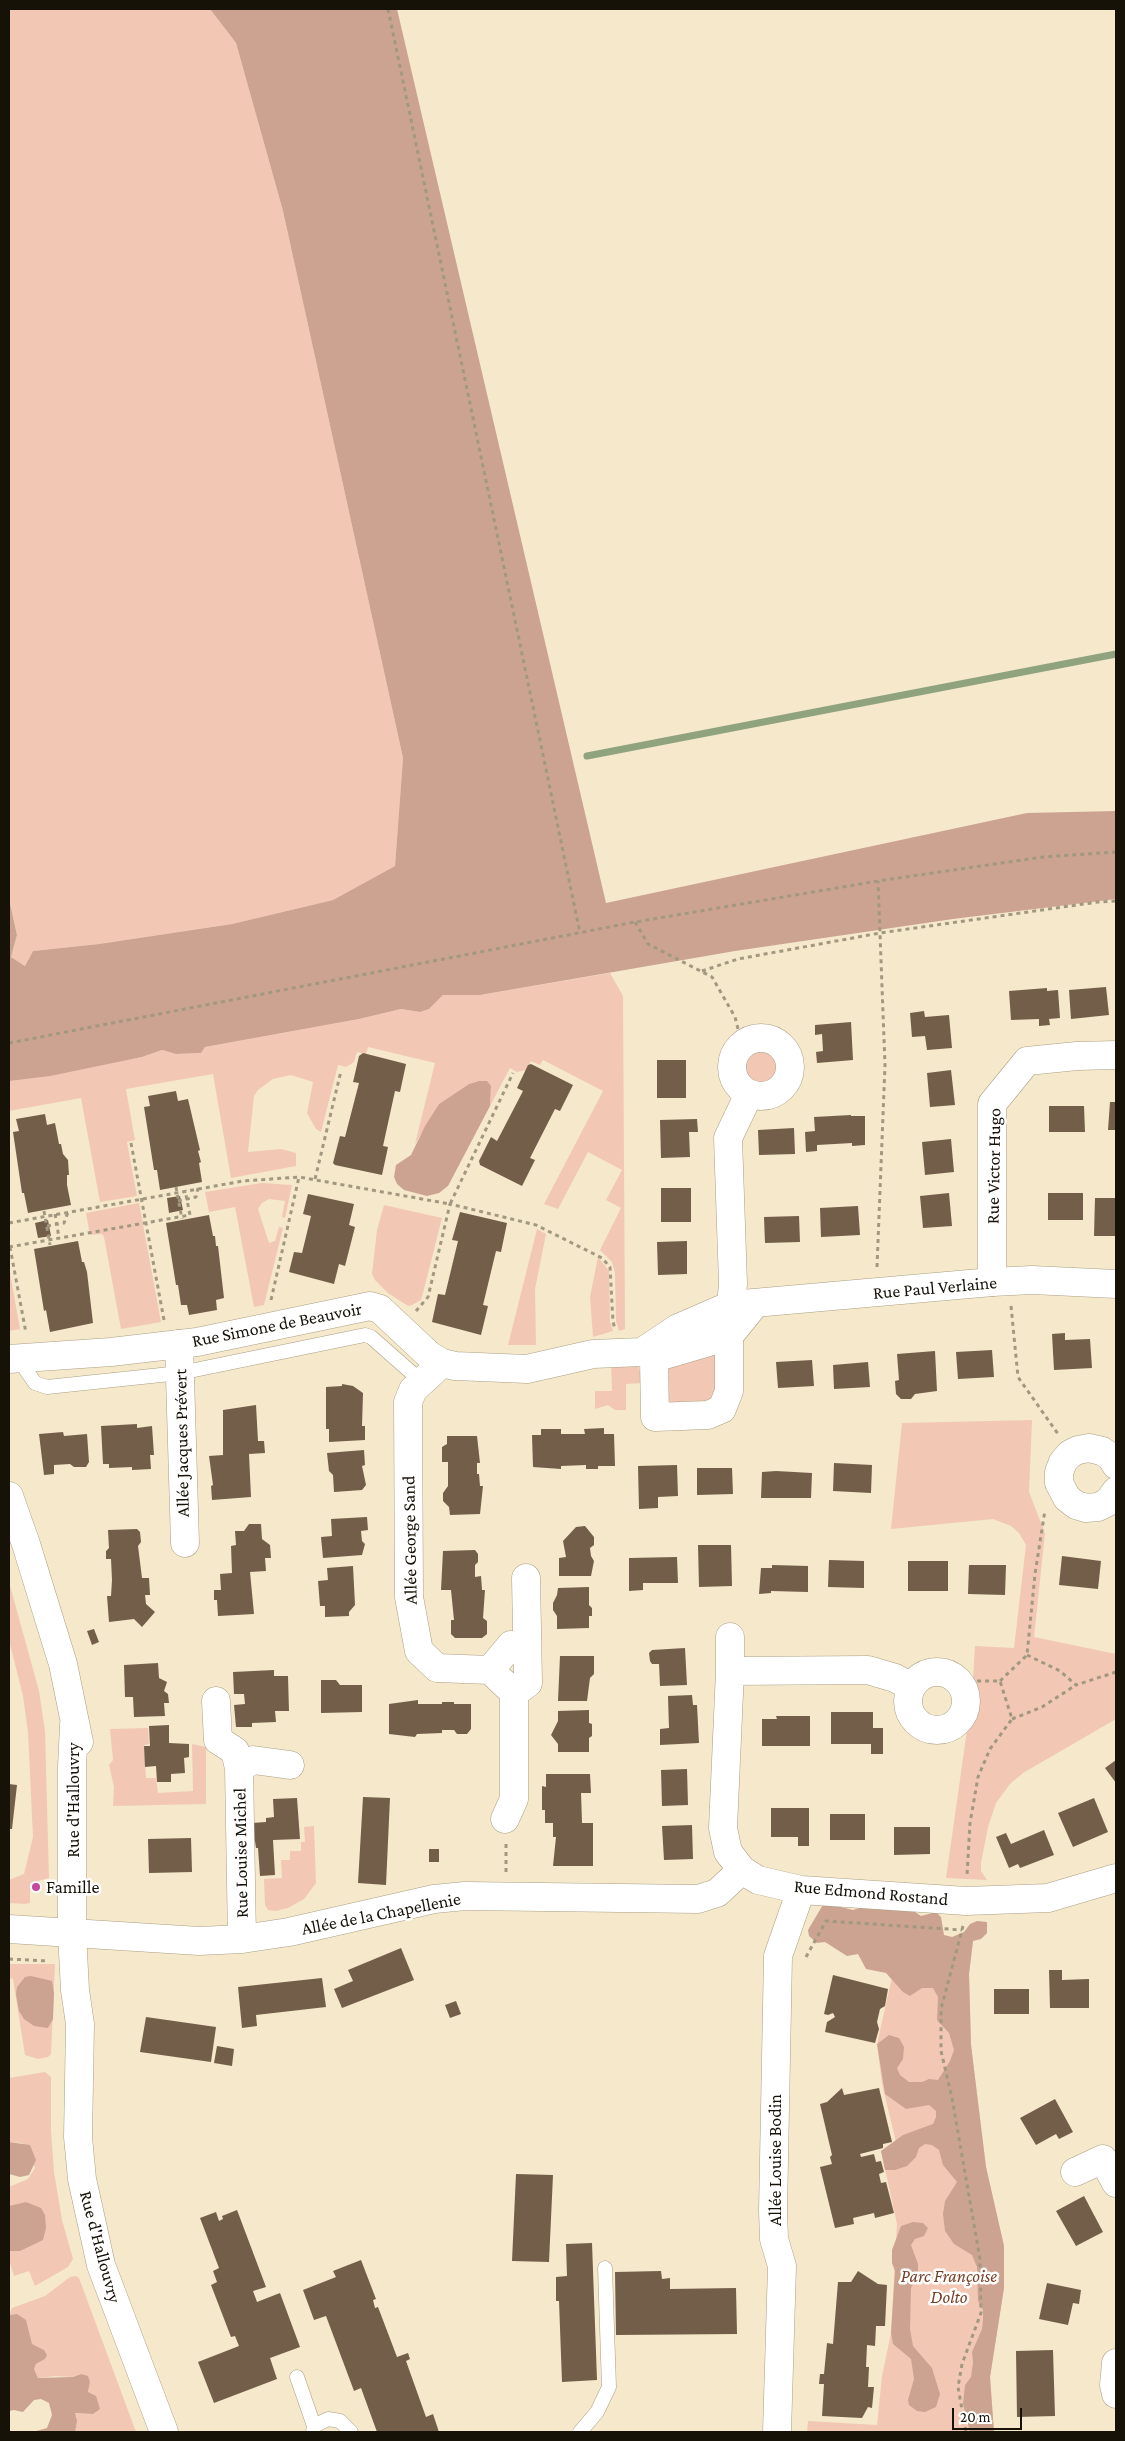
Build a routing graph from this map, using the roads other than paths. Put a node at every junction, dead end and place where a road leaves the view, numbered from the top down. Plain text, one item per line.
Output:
1 (1116, 1055) edge
2 (749, 1094) junction
3 (1001, 1282) junction
4 (1116, 1284) edge
5 (743, 1304) junction
6 (728, 1336) junction
7 (174, 1345) junction
8 (640, 1354) junction
9 (21, 1359) edge
10 (442, 1363) junction
11 (180, 1374) junction
12 (421, 1381) junction
13 (1116, 1465) edge
14 (9, 1496) edge
15 (1113, 1500) edge
16 (184, 1542) dead end
17 (526, 1578) dead end
18 (730, 1637) dead end
19 (526, 1645) junction
20 (490, 1670) junction
21 (730, 1671) junction
22 (911, 1687) junction
23 (514, 1693) junction
24 (216, 1701) dead end
25 (290, 1765) dead end
26 (239, 1768) junction
27 (506, 1818) road end
28 (742, 1870) junction
29 (1116, 1878) edge
30 (801, 1890) junction
31 (9, 1929) edge
32 (81, 1934) junction
33 (242, 1939) junction
34 (1075, 2172) dead end
35 (1116, 2184) edge
36 (605, 2268) dead end
37 (1116, 2364) edge
38 (297, 2377) dead end
39 (1116, 2394) edge
40 (313, 2429) edge
41 (164, 2432) edge
42 (351, 2432) edge
43 (580, 2432) edge
44 (777, 2432) edge

1 - 3 street, Rue Victor Hugo
2 - 2 street
2 - 5 street
3 - 4 street, Rue Paul Verlaine
3 - 5 street, Rue Paul Verlaine
5 - 6 street
5 - 8 street, Rue Paul Verlaine
6 - 8 street
6 - 8 street
7 - 9 street, Rue Simone de Beauvoir
7 - 10 street, Rue Simone de Beauvoir
7 - 11 street, Allée Jacques Prévert
8 - 10 street, Rue Simone de Beauvoir
9 - 11 lane
10 - 12 street, Allée George Sand
11 - 12 lane
11 - 16 street, Allée Jacques Prévert
12 - 20 street, Allée George Sand
13 - 15 street
14 - 32 street, Rue d'Hallouvry
17 - 19 street
18 - 21 street, Rue Edmond Rostand
19 - 20 street
19 - 23 street
20 - 23 street
21 - 22 street
21 - 28 street, Rue Edmond Rostand
22 - 22 street
23 - 27 street
24 - 26 street, Rue Louise Michel
25 - 26 street, Rue Louise Michel
26 - 33 street, Rue Louise Michel
28 - 30 street, Rue Edmond Rostand
28 - 33 street, Allée de la Chapellenie
29 - 30 street, Rue Edmond Rostand
30 - 44 street, Allée Louise Bodin
31 - 32 street, Allée de la Chapellenie
32 - 33 street, Allée de la Chapellenie
32 - 41 street, Rue d'Hallouvry
34 - 35 street
36 - 43 lane
37 - 39 street
38 - 40 lane
40 - 42 lane

